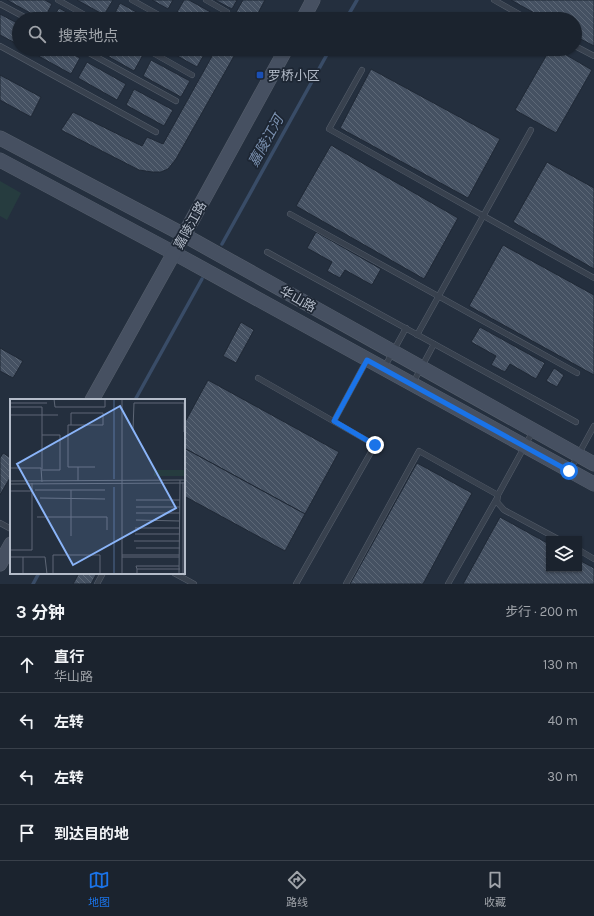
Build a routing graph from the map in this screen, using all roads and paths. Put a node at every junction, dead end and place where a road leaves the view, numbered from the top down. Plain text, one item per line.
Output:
1 (58, 0) edge
2 (132, 0) edge
3 (206, 0) edge
4 (313, 0) edge
5 (494, 0) edge
6 (0, 4) edge
7 (15, 12) edge
8 (79, 12) edge
9 (153, 12) edge
10 (227, 12) dead end
11 (307, 12) edge
12 (515, 12) edge
13 (0, 46) edge
14 (582, 50) edge
15 (12, 53) edge
16 (18, 56) edge
17 (95, 56) edge
18 (158, 56) edge
19 (282, 56) edge
20 (594, 56) edge
21 (362, 70) dead end
22 (192, 75) dead end
23 (176, 101) dead end
24 (531, 130) dead end
25 (156, 132) dead end
26 (0, 138) edge
27 (0, 160) edge
28 (290, 214) dead end
29 (483, 216) junction
30 (184, 235) junction
31 (267, 252) dead end
32 (174, 253) junction
33 (594, 278) edge
34 (439, 296) junction
35 (406, 328) junction
36 (418, 335) junction
37 (434, 344) junction
38 (393, 352) junction
39 (367, 360) junction
40 (384, 368) junction
41 (421, 368) junction
42 (576, 373) dead end
43 (258, 378) dead end
44 (412, 384) junction
45 (93, 399) edge
46 (334, 421) junction
47 (576, 422) dead end
48 (594, 426) edge
49 (533, 430) junction
50 (525, 446) junction
51 (578, 455) junction
52 (594, 464) edge
53 (569, 471) junction
54 (594, 484) edge
55 (498, 497) junction
56 (0, 522) edge
57 (10, 528) edge
58 (552, 536) edge
59 (10, 546) edge
60 (582, 552) edge
61 (594, 559) edge
62 (0, 564) edge
63 (102, 574) edge
64 (176, 574) edge
65 (97, 584) edge
66 (194, 584) edge
67 (296, 584) edge
68 (346, 584) edge
69 (448, 584) edge

1 - 8 lane
2 - 9 lane
3 - 10 lane
4 - 11 street
5 - 12 lane
6 - 7 lane
13 - 15 lane
14 - 20 lane
16 - 25 lane
17 - 23 lane
18 - 22 lane
19 - 30 street, 嘉陵江路
21 - 29 lane
24 - 29 lane
26 - 30 street, 华山路
27 - 32 street, 华山路
28 - 34 lane
29 - 33 lane
29 - 34 lane
30 - 32 street, 嘉陵江路
30 - 38 street, 华山路
31 - 35 lane
32 - 39 street, 华山路
32 - 45 street, 嘉陵江路
34 - 36 lane
34 - 42 lane
35 - 36 lane
35 - 38 lane
36 - 37 lane
37 - 41 lane
37 - 47 lane
38 - 40 lane
38 - 41 street, 华山路
39 - 40 street, 华山路
39 - 46 lane
40 - 44 street, 华山路
41 - 44 lane
41 - 49 street, 华山路
43 - 46 lane
44 - 50 street, 华山路
46 - 67 lane
48 - 51 lane
49 - 50 lane
49 - 51 street, 华山路
50 - 53 street, 华山路
50 - 55 lane
51 - 52 street, 华山路
51 - 53 lane
53 - 54 street, 华山路
55 - 58 lane
55 - 68 lane
55 - 69 lane
56 - 57 lane
59 - 62 street
60 - 61 lane
63 - 65 lane
64 - 66 lane

